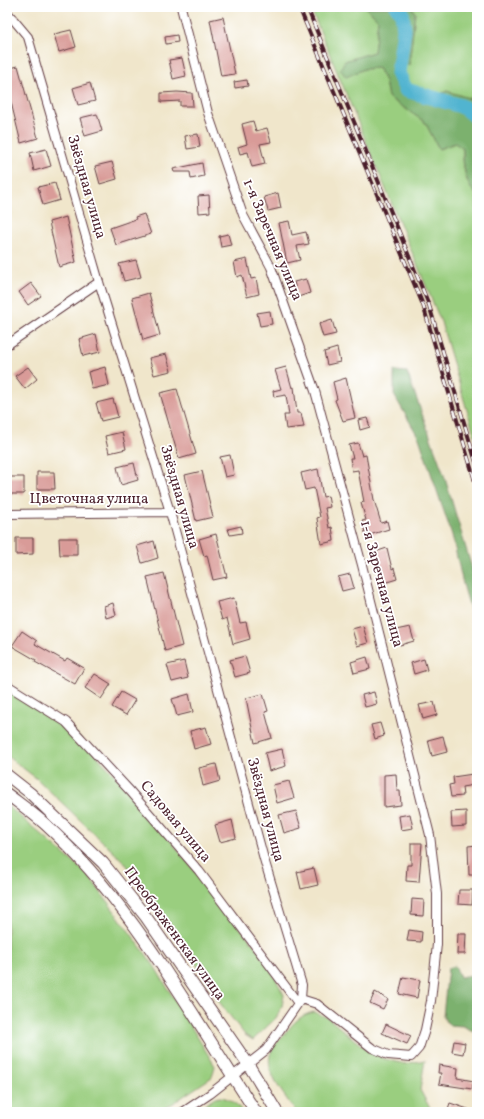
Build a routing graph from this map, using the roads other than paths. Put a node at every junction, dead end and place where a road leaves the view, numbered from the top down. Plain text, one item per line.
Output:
1 (181, 7) edge
2 (7, 12) edge
3 (99, 282) junction
4 (7, 345) edge
5 (170, 512) junction
6 (7, 514) edge
7 (7, 685) edge
8 (7, 775) edge
9 (7, 794) edge
10 (299, 1001) junction
11 (248, 1064) junction
12 (233, 1077) junction
13 (183, 1112) edge
14 (256, 1112) edge
15 (277, 1112) edge

1 - 10 street, 1-я Заречная улица
2 - 3 street, Звёздная улица
3 - 4 street
3 - 5 street, Звёздная улица
5 - 6 street, Цветочная улица
5 - 10 street, Звёздная улица
7 - 10 street, Садовая улица
8 - 11 main road, Преображенская улица
9 - 12 main road, Преображенская улица
10 - 11 street
11 - 12 street
11 - 15 main road, Преображенская улица
12 - 13 street
12 - 14 main road, Преображенская улица

